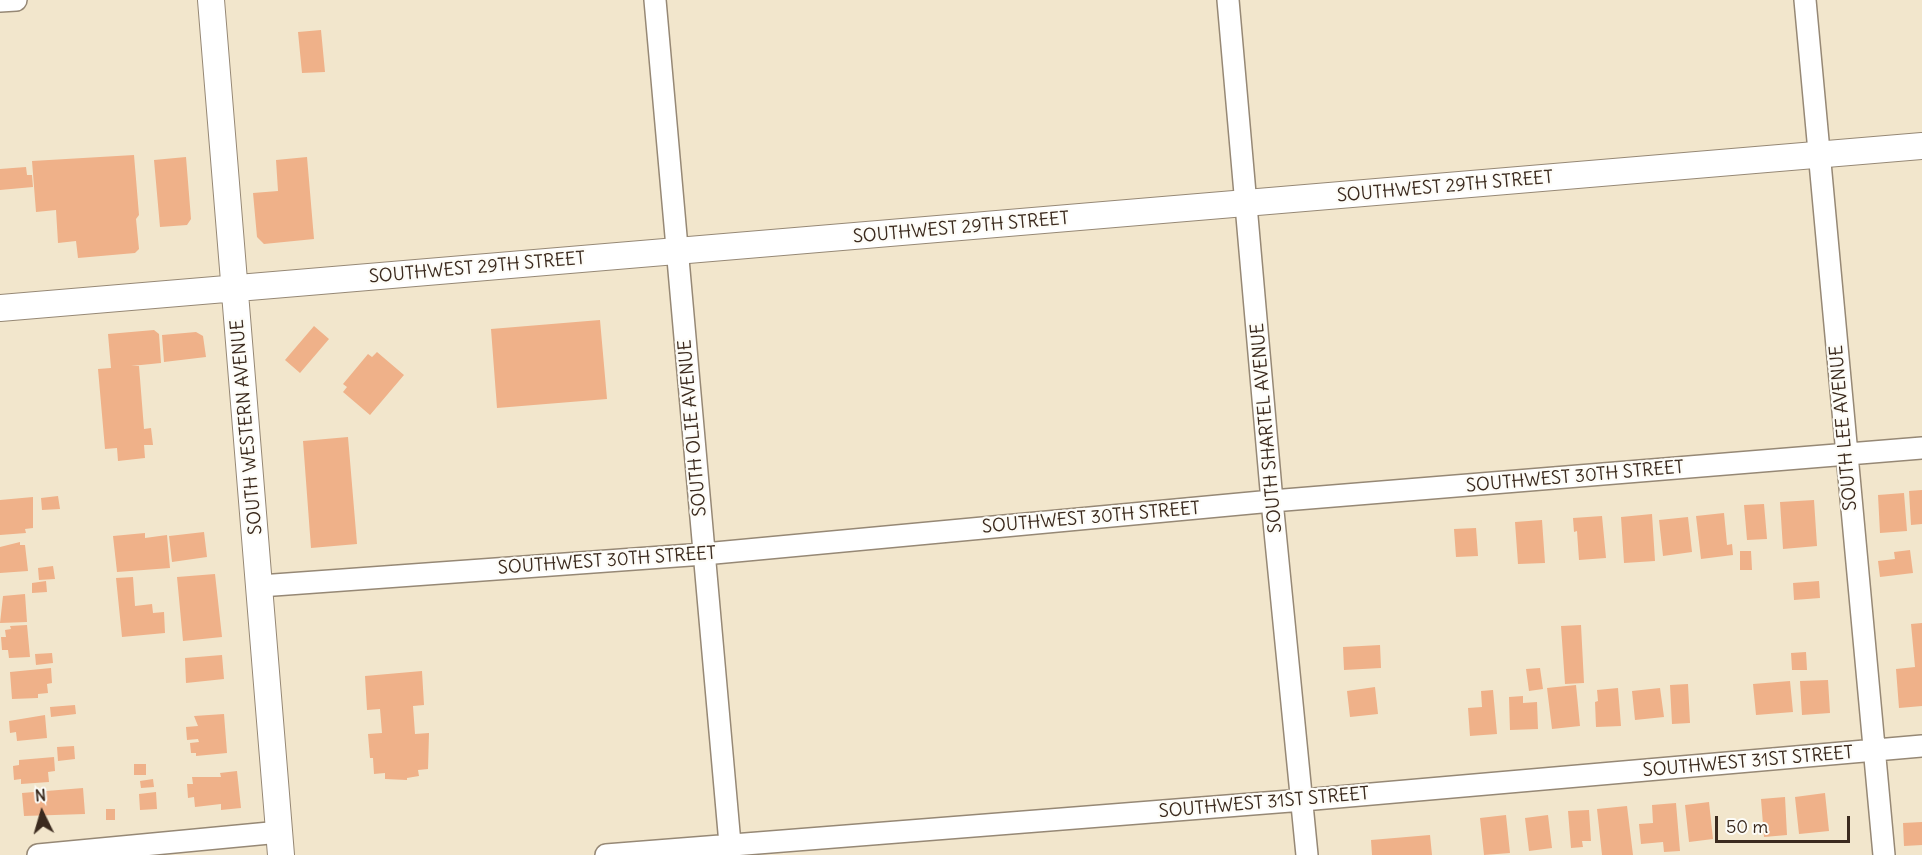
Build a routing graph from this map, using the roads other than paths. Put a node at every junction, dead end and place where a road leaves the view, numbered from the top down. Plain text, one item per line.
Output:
1 (16, 0) edge
2 (212, 0) edge
3 (655, 0) edge
4 (1228, 0) edge
5 (1805, 0) edge
6 (0, 2) edge
7 (1922, 146) edge
8 (1819, 155) junction
9 (1247, 203) junction
10 (677, 252) junction
11 (235, 288) junction
12 (0, 308) edge
13 (1922, 448) edge
14 (1846, 455) junction
15 (1272, 501) junction
16 (704, 554) junction
17 (260, 586) junction
18 (1922, 746) edge
19 (1875, 751) junction
20 (1303, 800) junction
21 (280, 843) edge
22 (730, 851) edge
23 (38, 855) edge
24 (606, 855) edge
25 (1307, 855) edge
26 (1884, 855) edge

1 - 6 street
2 - 11 main road, SOUTH WESTERN AVENUE
3 - 10 street, SOUTH OLIE AVENUE
4 - 9 street, SOUTH SHARTEL AVENUE
5 - 8 street, SOUTH LEE AVENUE
7 - 8 main road, SOUTHWEST 29TH STREET
8 - 9 main road, SOUTHWEST 29TH STREET
8 - 14 street, SOUTH LEE AVENUE
9 - 10 main road, SOUTHWEST 29TH STREET
9 - 15 street, SOUTH SHARTEL AVENUE
10 - 11 main road, SOUTHWEST 29TH STREET
10 - 16 street, SOUTH OLIE AVENUE
11 - 12 main road, SOUTHWEST 29TH STREET
11 - 17 main road, SOUTH WESTERN AVENUE
13 - 14 street, SOUTHWEST 30TH STREET
14 - 15 street, SOUTHWEST 30TH STREET
14 - 19 street, SOUTH LEE AVENUE
15 - 16 street, SOUTHWEST 30TH STREET
15 - 20 street, SOUTH SHARTEL AVENUE
16 - 17 street, SOUTHWEST 30TH STREET
16 - 22 street, SOUTH OLIE AVENUE
17 - 21 main road, SOUTH WESTERN AVENUE
18 - 19 street, SOUTHWEST 31ST STREET
19 - 20 street, SOUTHWEST 31ST STREET
19 - 26 street, SOUTH LEE AVENUE
20 - 22 street, SOUTHWEST 31ST STREET
20 - 25 street, SOUTH SHARTEL AVENUE
21 - 23 street
22 - 24 street, SOUTHWEST 31ST STREET

